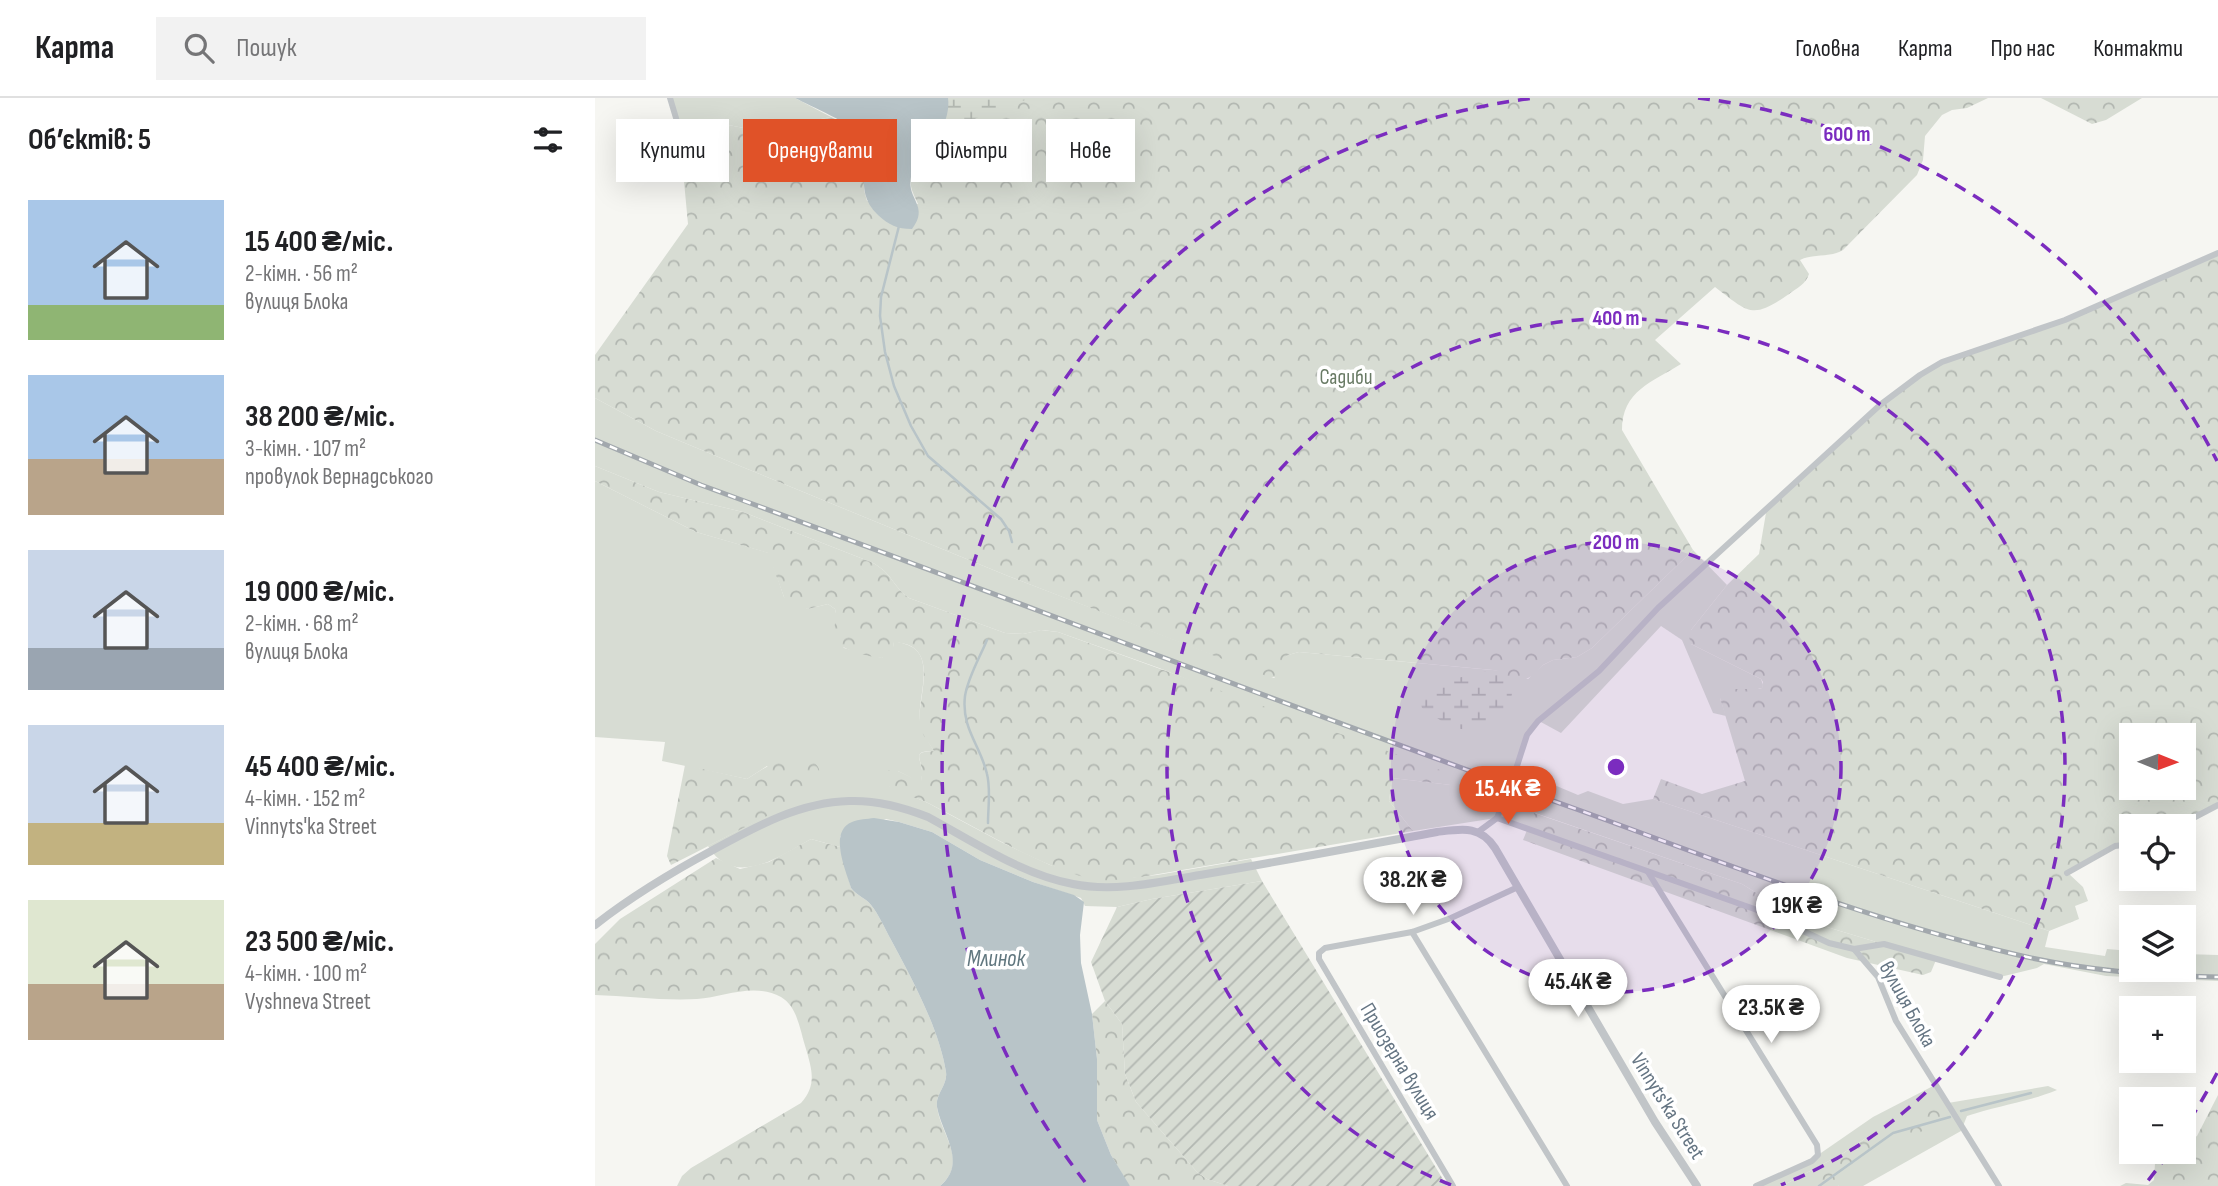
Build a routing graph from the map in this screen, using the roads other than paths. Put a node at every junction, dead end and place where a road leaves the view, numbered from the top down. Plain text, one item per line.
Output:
1 (670, 98) edge
2 (676, 119) edge
3 (2218, 253) edge
4 (1516, 769) dead end
5 (1506, 795) dead end
6 (2218, 805) edge
7 (2196, 817) edge
8 (1496, 818) junction
9 (1478, 832) junction
10 (2119, 846) edge
11 (1647, 871) junction
12 (2067, 873) dead end
13 (1518, 887) junction
14 (595, 925) edge
15 (1412, 932) junction
16 (1854, 949) junction
17 (2000, 977) dead end
18 (1453, 1186) edge
19 (1567, 1186) edge
20 (1697, 1186) edge
21 (1756, 1186) edge
22 (1999, 1186) edge

1 - 2 street
3 - 4 street
5 - 8 street
6 - 7 street
8 - 9 street
8 - 11 street, вулиця Блока
9 - 13 street, Vinnyts'ka Street
9 - 14 street
10 - 12 street
11 - 16 street, вулиця Блока
11 - 21 street
13 - 15 street
13 - 20 street, Vinnyts'ka Street
15 - 18 street, Приозерна вулиця
15 - 19 street
16 - 17 street
16 - 22 street, вулиця Блока

